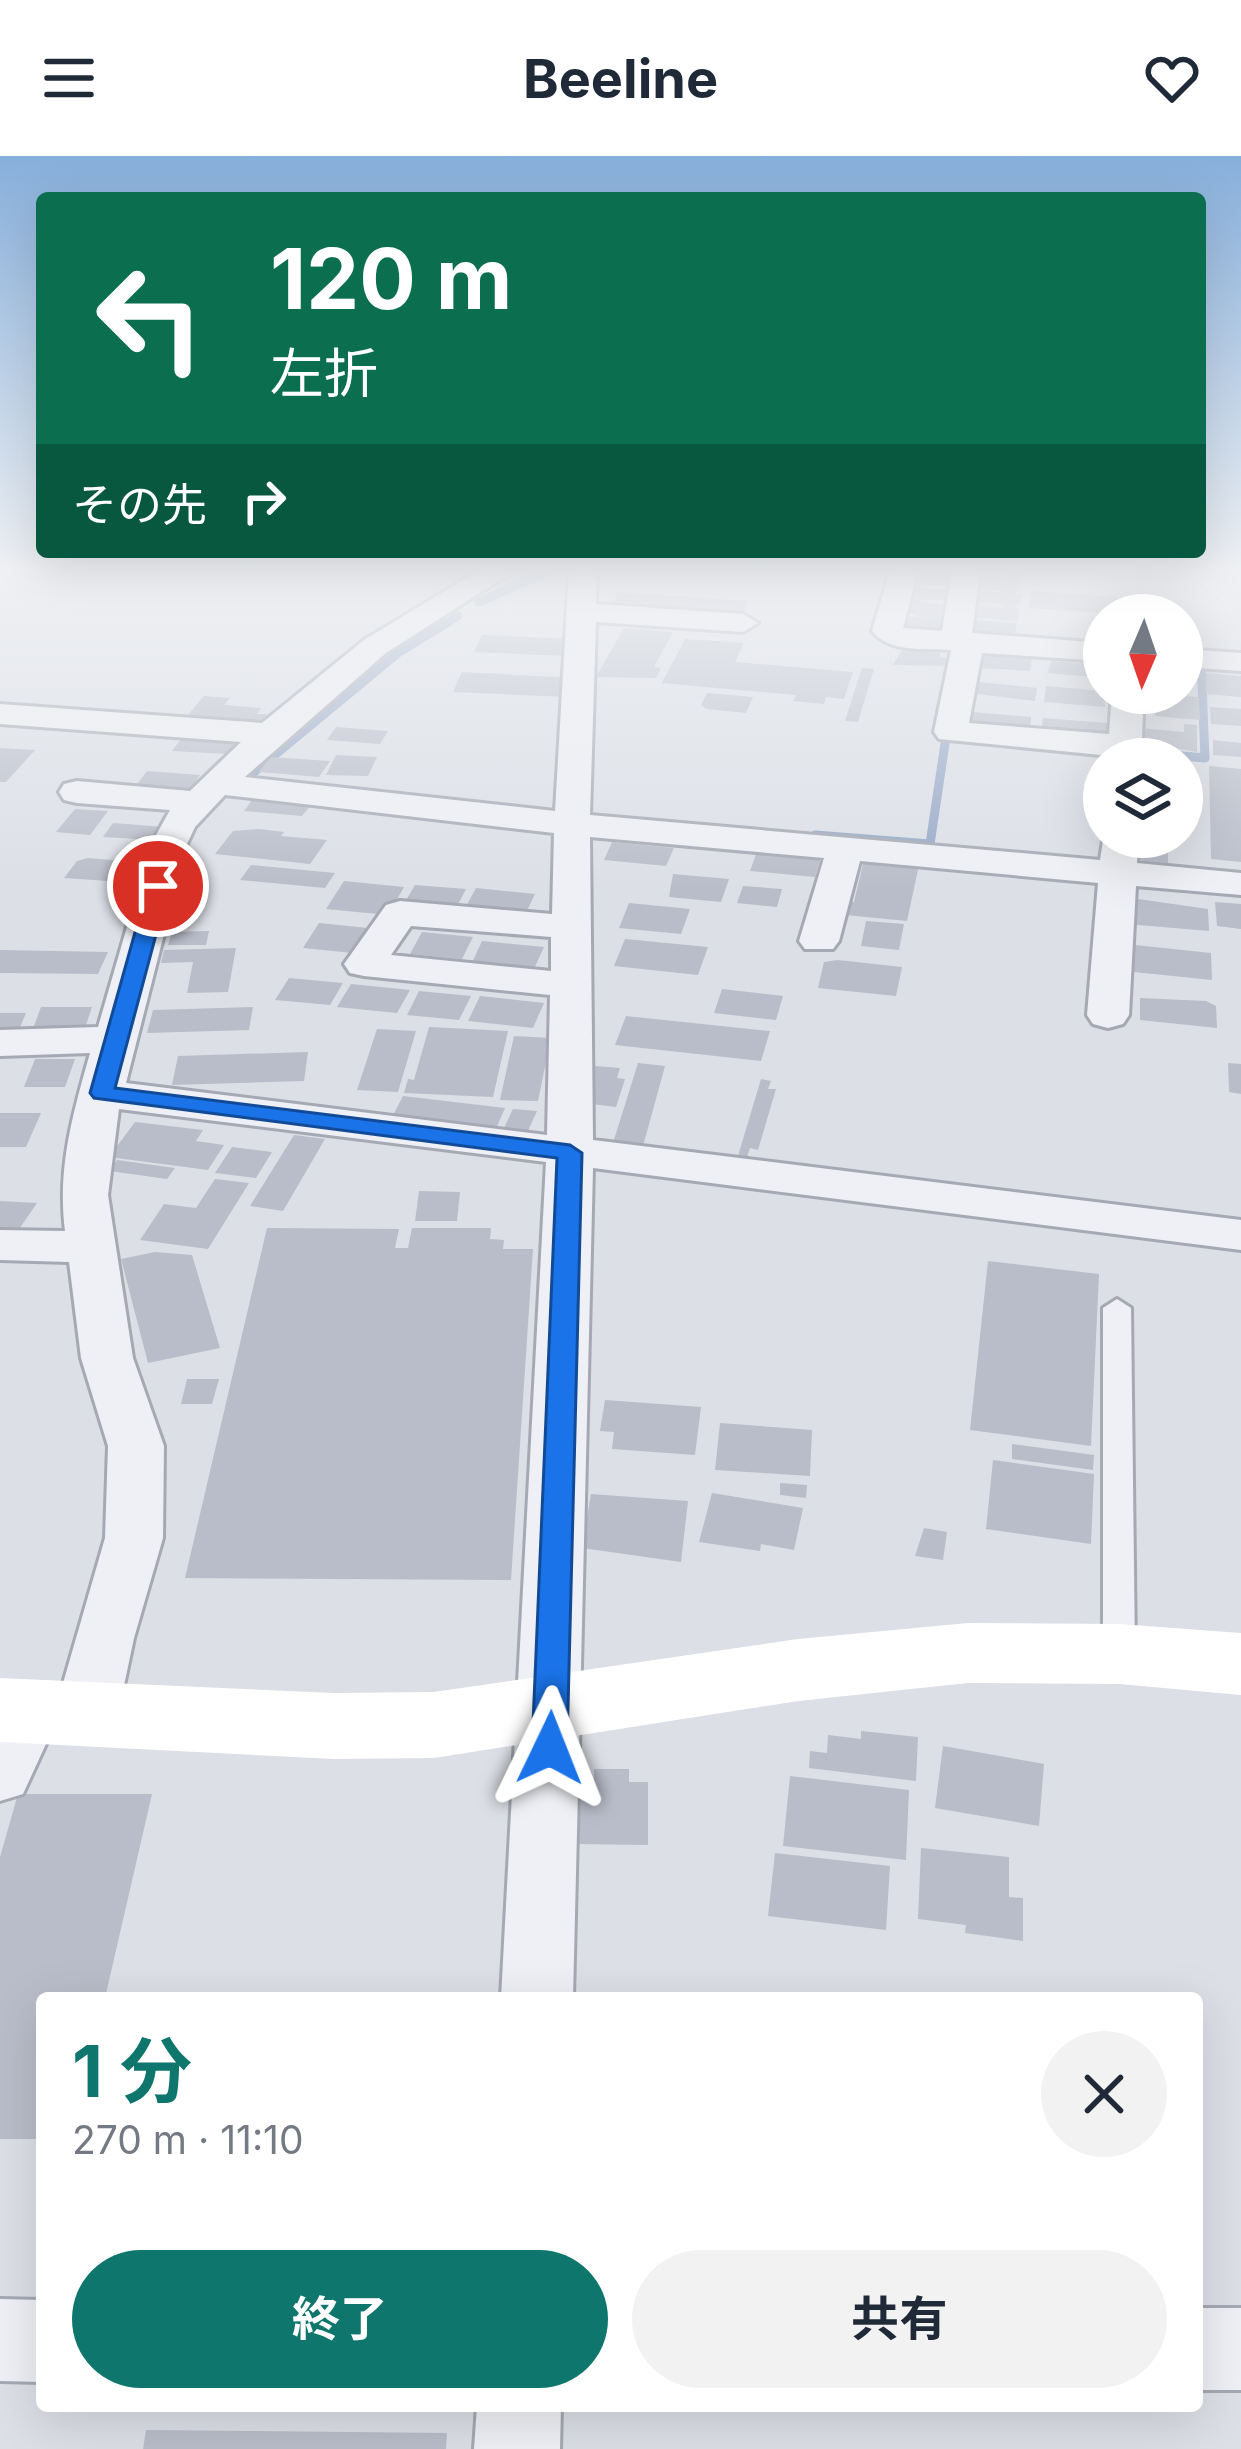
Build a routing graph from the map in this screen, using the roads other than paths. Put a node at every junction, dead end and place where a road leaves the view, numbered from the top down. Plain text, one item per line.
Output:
1 (335, 678) edge
2 (578, 678) edge
3 (958, 678) edge
4 (0, 714) edge
5 (271, 734) junction
6 (1083, 747) edge
7 (77, 792) dead end
8 (208, 793) junction
9 (572, 824) junction
10 (845, 849) junction
11 (1083, 854) edge
12 (1119, 858) edge
13 (1132, 858) edge
14 (1241, 884) edge
15 (571, 927) junction
16 (819, 941) dead end
17 (571, 985) junction
18 (1108, 1015) dead end
19 (116, 1040) junction
20 (0, 1043) edge
21 (102, 1093) junction
22 (570, 1153) junction
23 (1241, 1235) edge
24 (0, 1245) edge
25 (88, 1246) junction
26 (1117, 1308) dead end
27 (1119, 1654) junction
28 (1241, 1664) edge
29 (551, 1707) junction
30 (29, 1728) edge
31 (537, 1992) edge
32 (0, 2340) edge
33 (36, 2341) edge
34 (1203, 2349) edge
35 (1241, 2349) edge
36 (518, 2412) edge
37 (517, 2449) edge

1 - 5 street
2 - 9 street
3 - 6 street
4 - 5 street
5 - 8 street
7 - 8 street
8 - 9 street
8 - 19 street
9 - 10 street
9 - 15 street
10 - 11 street
10 - 16 street
12 - 18 street
13 - 14 street
15 - 17 street
15 - 17 street
17 - 22 street
19 - 20 street
19 - 21 street
21 - 22 street
21 - 25 street
22 - 23 street
22 - 29 street
24 - 25 street
25 - 30 street
26 - 27 lane
27 - 28 street
27 - 29 street
29 - 30 street
29 - 31 street
32 - 33 street
34 - 35 street
36 - 37 street

